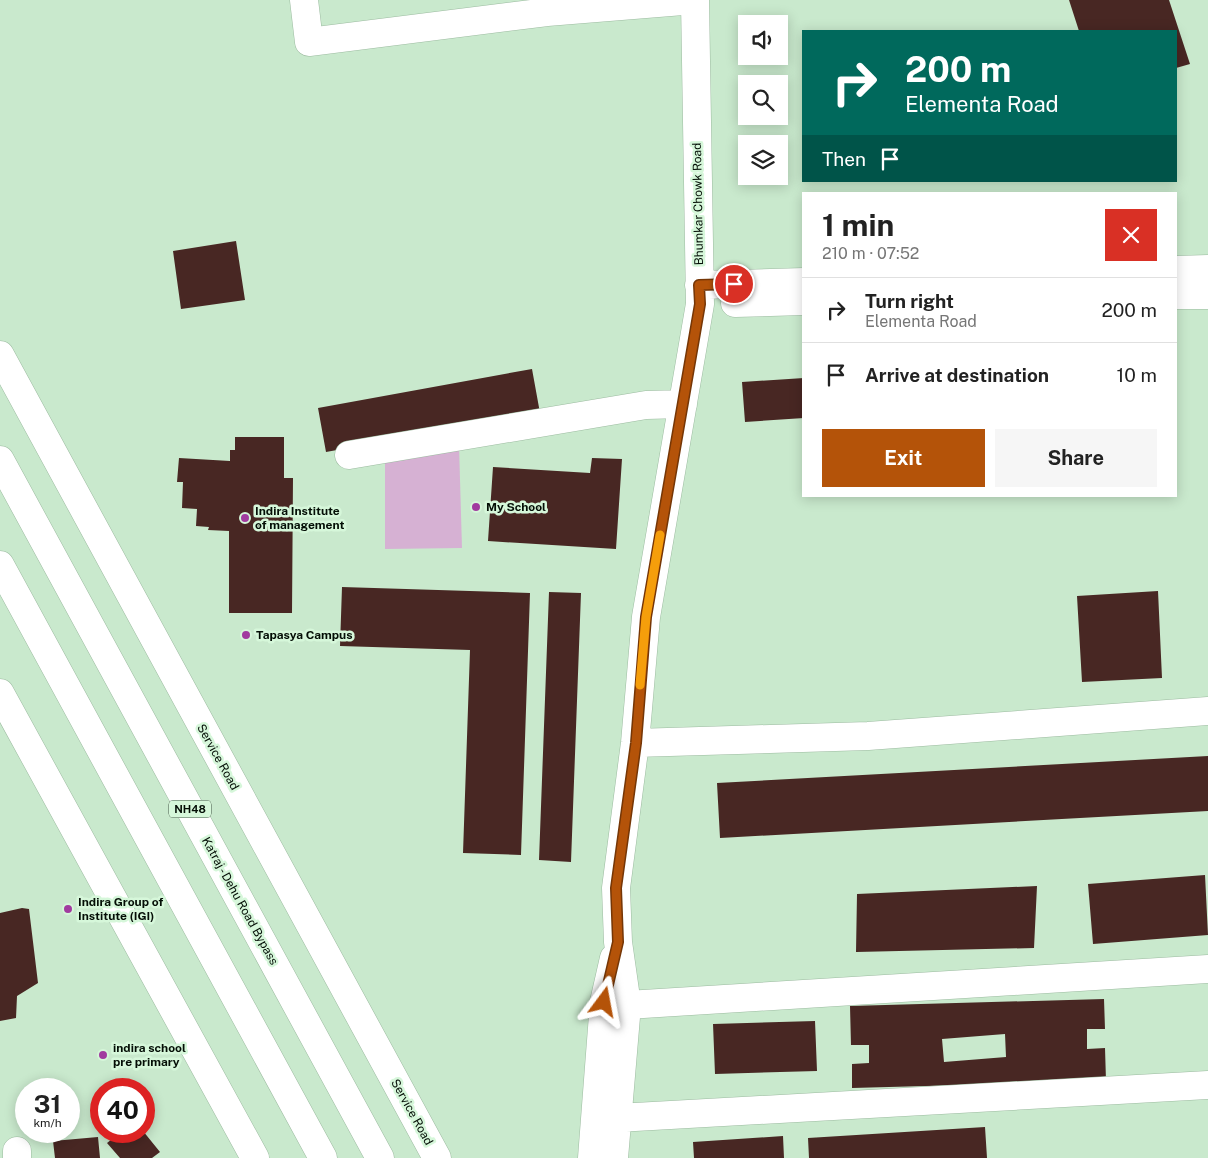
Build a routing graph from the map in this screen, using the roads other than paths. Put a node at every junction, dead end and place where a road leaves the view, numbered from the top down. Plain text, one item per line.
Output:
1 (304, 0) edge
2 (695, 0) edge
3 (547, 6) edge
4 (1208, 269) edge
5 (1177, 270) edge
6 (802, 282) edge
7 (700, 294) junction
8 (1177, 295) edge
9 (1208, 295) edge
10 (802, 302) edge
11 (0, 355) edge
12 (683, 404) junction
13 (349, 455) dead end
14 (0, 460) edge
15 (0, 565) edge
16 (0, 693) edge
17 (1208, 711) edge
18 (636, 743) junction
19 (618, 942) junction
20 (1208, 970) edge
21 (627, 1005) junction
22 (1208, 1084) edge
23 (617, 1118) junction
24 (255, 1158) edge
25 (323, 1158) edge
26 (380, 1158) edge
27 (437, 1158) edge
28 (592, 1158) edge
29 (614, 1158) edge

1 - 3 main road
2 - 3 main road
2 - 7 main road, Bhumkar Chowk Road
4 - 5 main road
6 - 7 main road
7 - 10 main road
7 - 12 main road, Bhumkar Chowk Road
8 - 9 main road
11 - 27 main road, Service Road
12 - 13 main road
12 - 18 main road, Bhumkar Chowk Road
14 - 26 main road, Katraj - Dehu Road Bypass / NH48
15 - 25 main road
16 - 24 main road
17 - 18 main road
18 - 19 main road, Bhumkar Chowk Road
19 - 21 main road, Bhumkar Chowk Road
19 - 28 main road, Bhumkar Chowk Road
20 - 21 main road
21 - 23 main road, Bhumkar Chowk Road
22 - 23 main road
23 - 29 main road, Bhumkar Chowk Road

